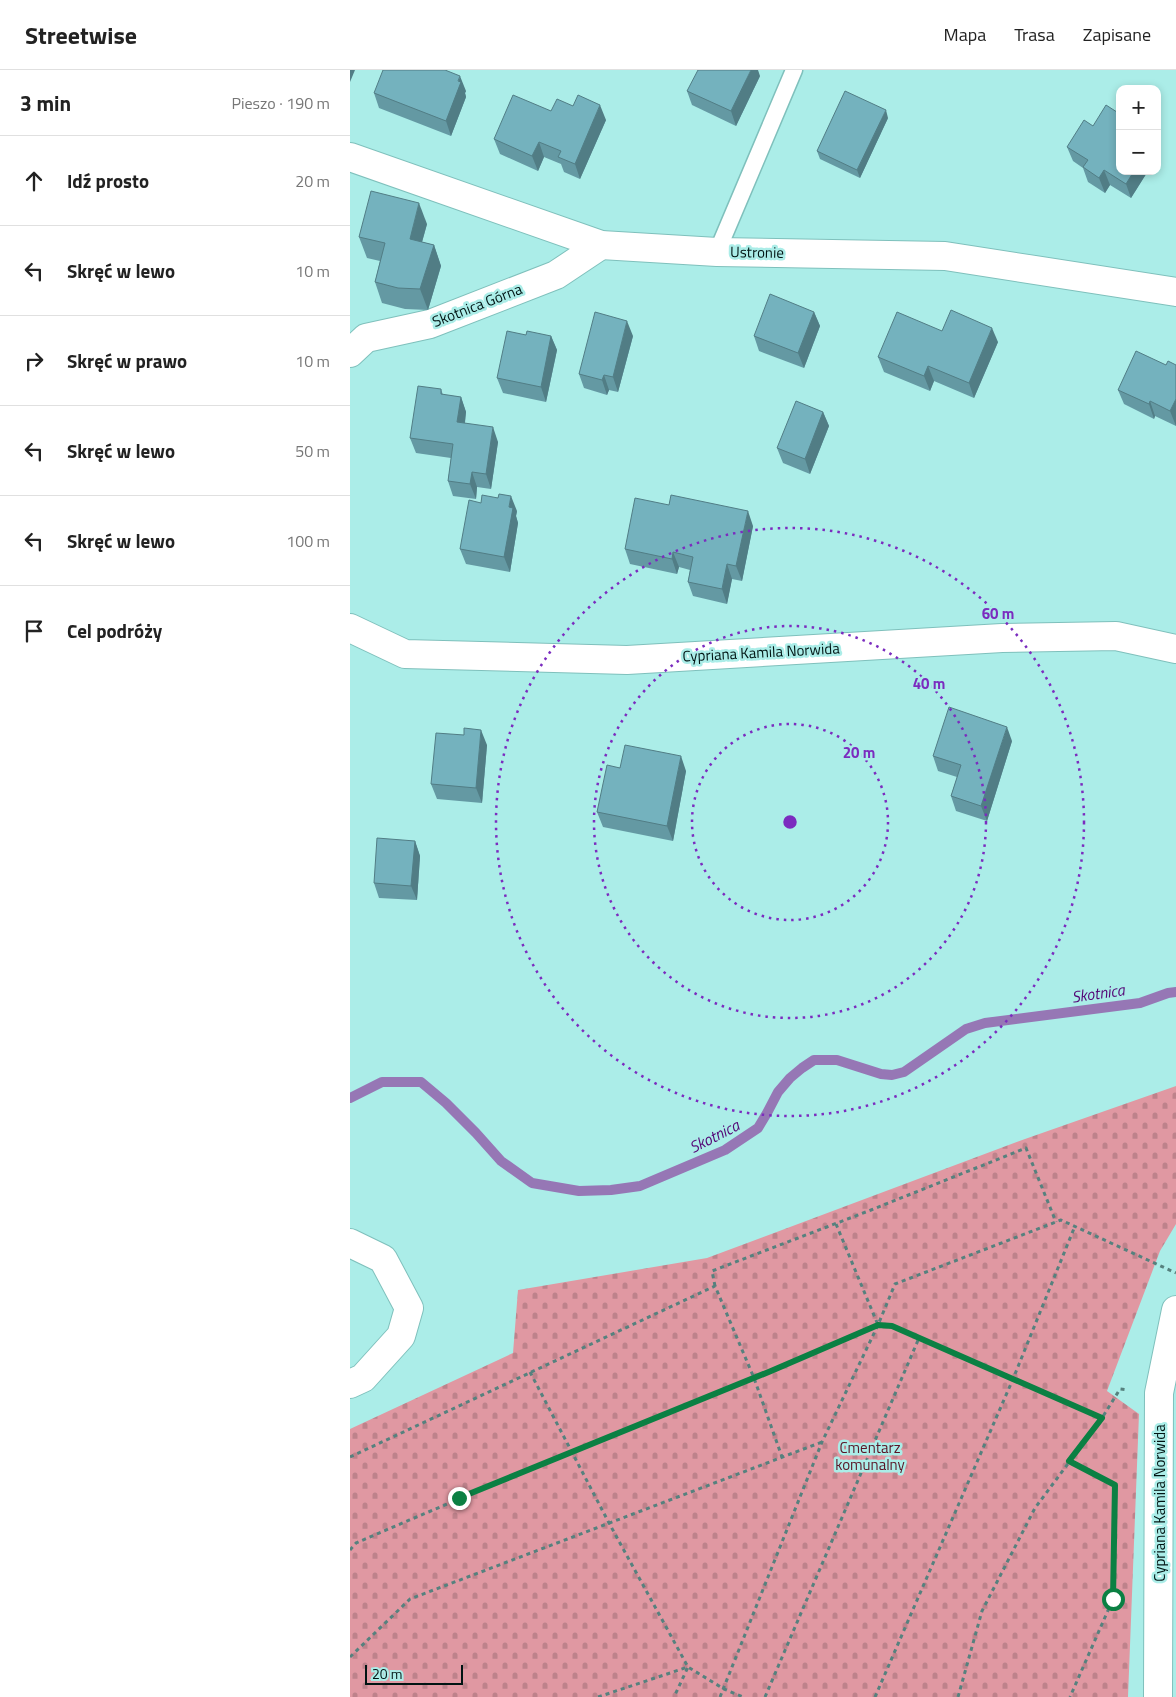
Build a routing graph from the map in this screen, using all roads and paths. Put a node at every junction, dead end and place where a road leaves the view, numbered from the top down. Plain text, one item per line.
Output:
1 (794, 70) edge
2 (350, 157) edge
3 (601, 245) junction
4 (717, 252) junction
5 (1176, 292) edge
6 (350, 353) edge
7 (350, 628) edge
8 (1176, 649) edge
9 (1056, 1222) junction
10 (836, 1224) junction
11 (1075, 1226) junction
12 (350, 1243) edge
13 (1176, 1273) edge
14 (715, 1286) junction
15 (1176, 1310) edge
16 (878, 1325) junction
17 (919, 1338) junction
18 (530, 1372) junction
19 (754, 1378) junction
20 (1013, 1379) junction
21 (350, 1384) edge
22 (1159, 1393) junction
23 (1102, 1418) junction
24 (822, 1442) junction
25 (572, 1452) junction
26 (350, 1457) edge
27 (782, 1457) junction
28 (1069, 1461) junction
29 (609, 1523) junction
30 (350, 1550) edge
31 (350, 1657) edge
32 (688, 1668) junction
33 (724, 1689) junction
34 (598, 1697) edge
35 (674, 1697) edge
36 (720, 1697) edge
37 (743, 1697) edge
38 (765, 1697) edge
39 (874, 1697) edge
40 (958, 1697) edge
41 (1070, 1697) edge
42 (1158, 1697) edge

1 - 4 lane
2 - 3 street, Ustronie
3 - 4 street, Ustronie
3 - 6 street, Skotnica Górna
4 - 5 street, Ustronie
7 - 8 street, Cypriana Kamila Norwida
9 - 10 path
9 - 11 path
9 - 16 path
10 - 14 path
10 - 16 path
11 - 13 path
11 - 20 path
12 - 21 street
14 - 18 path
14 - 19 path
15 - 22 street, Cypriana Kamila Norwida
16 - 17 path
16 - 19 path
16 - 24 path
17 - 20 path
17 - 38 path
18 - 25 path
18 - 26 path
19 - 25 path
19 - 27 path
20 - 23 path
20 - 39 path
22 - 23 path
22 - 42 street, Cypriana Kamila Norwida
23 - 28 path
24 - 27 path
24 - 33 path
25 - 29 path
25 - 30 path
27 - 29 path
28 - 40 path
28 - 41 path
29 - 31 path
29 - 32 path
32 - 33 path
32 - 34 path
32 - 35 path
33 - 36 path
33 - 37 path

